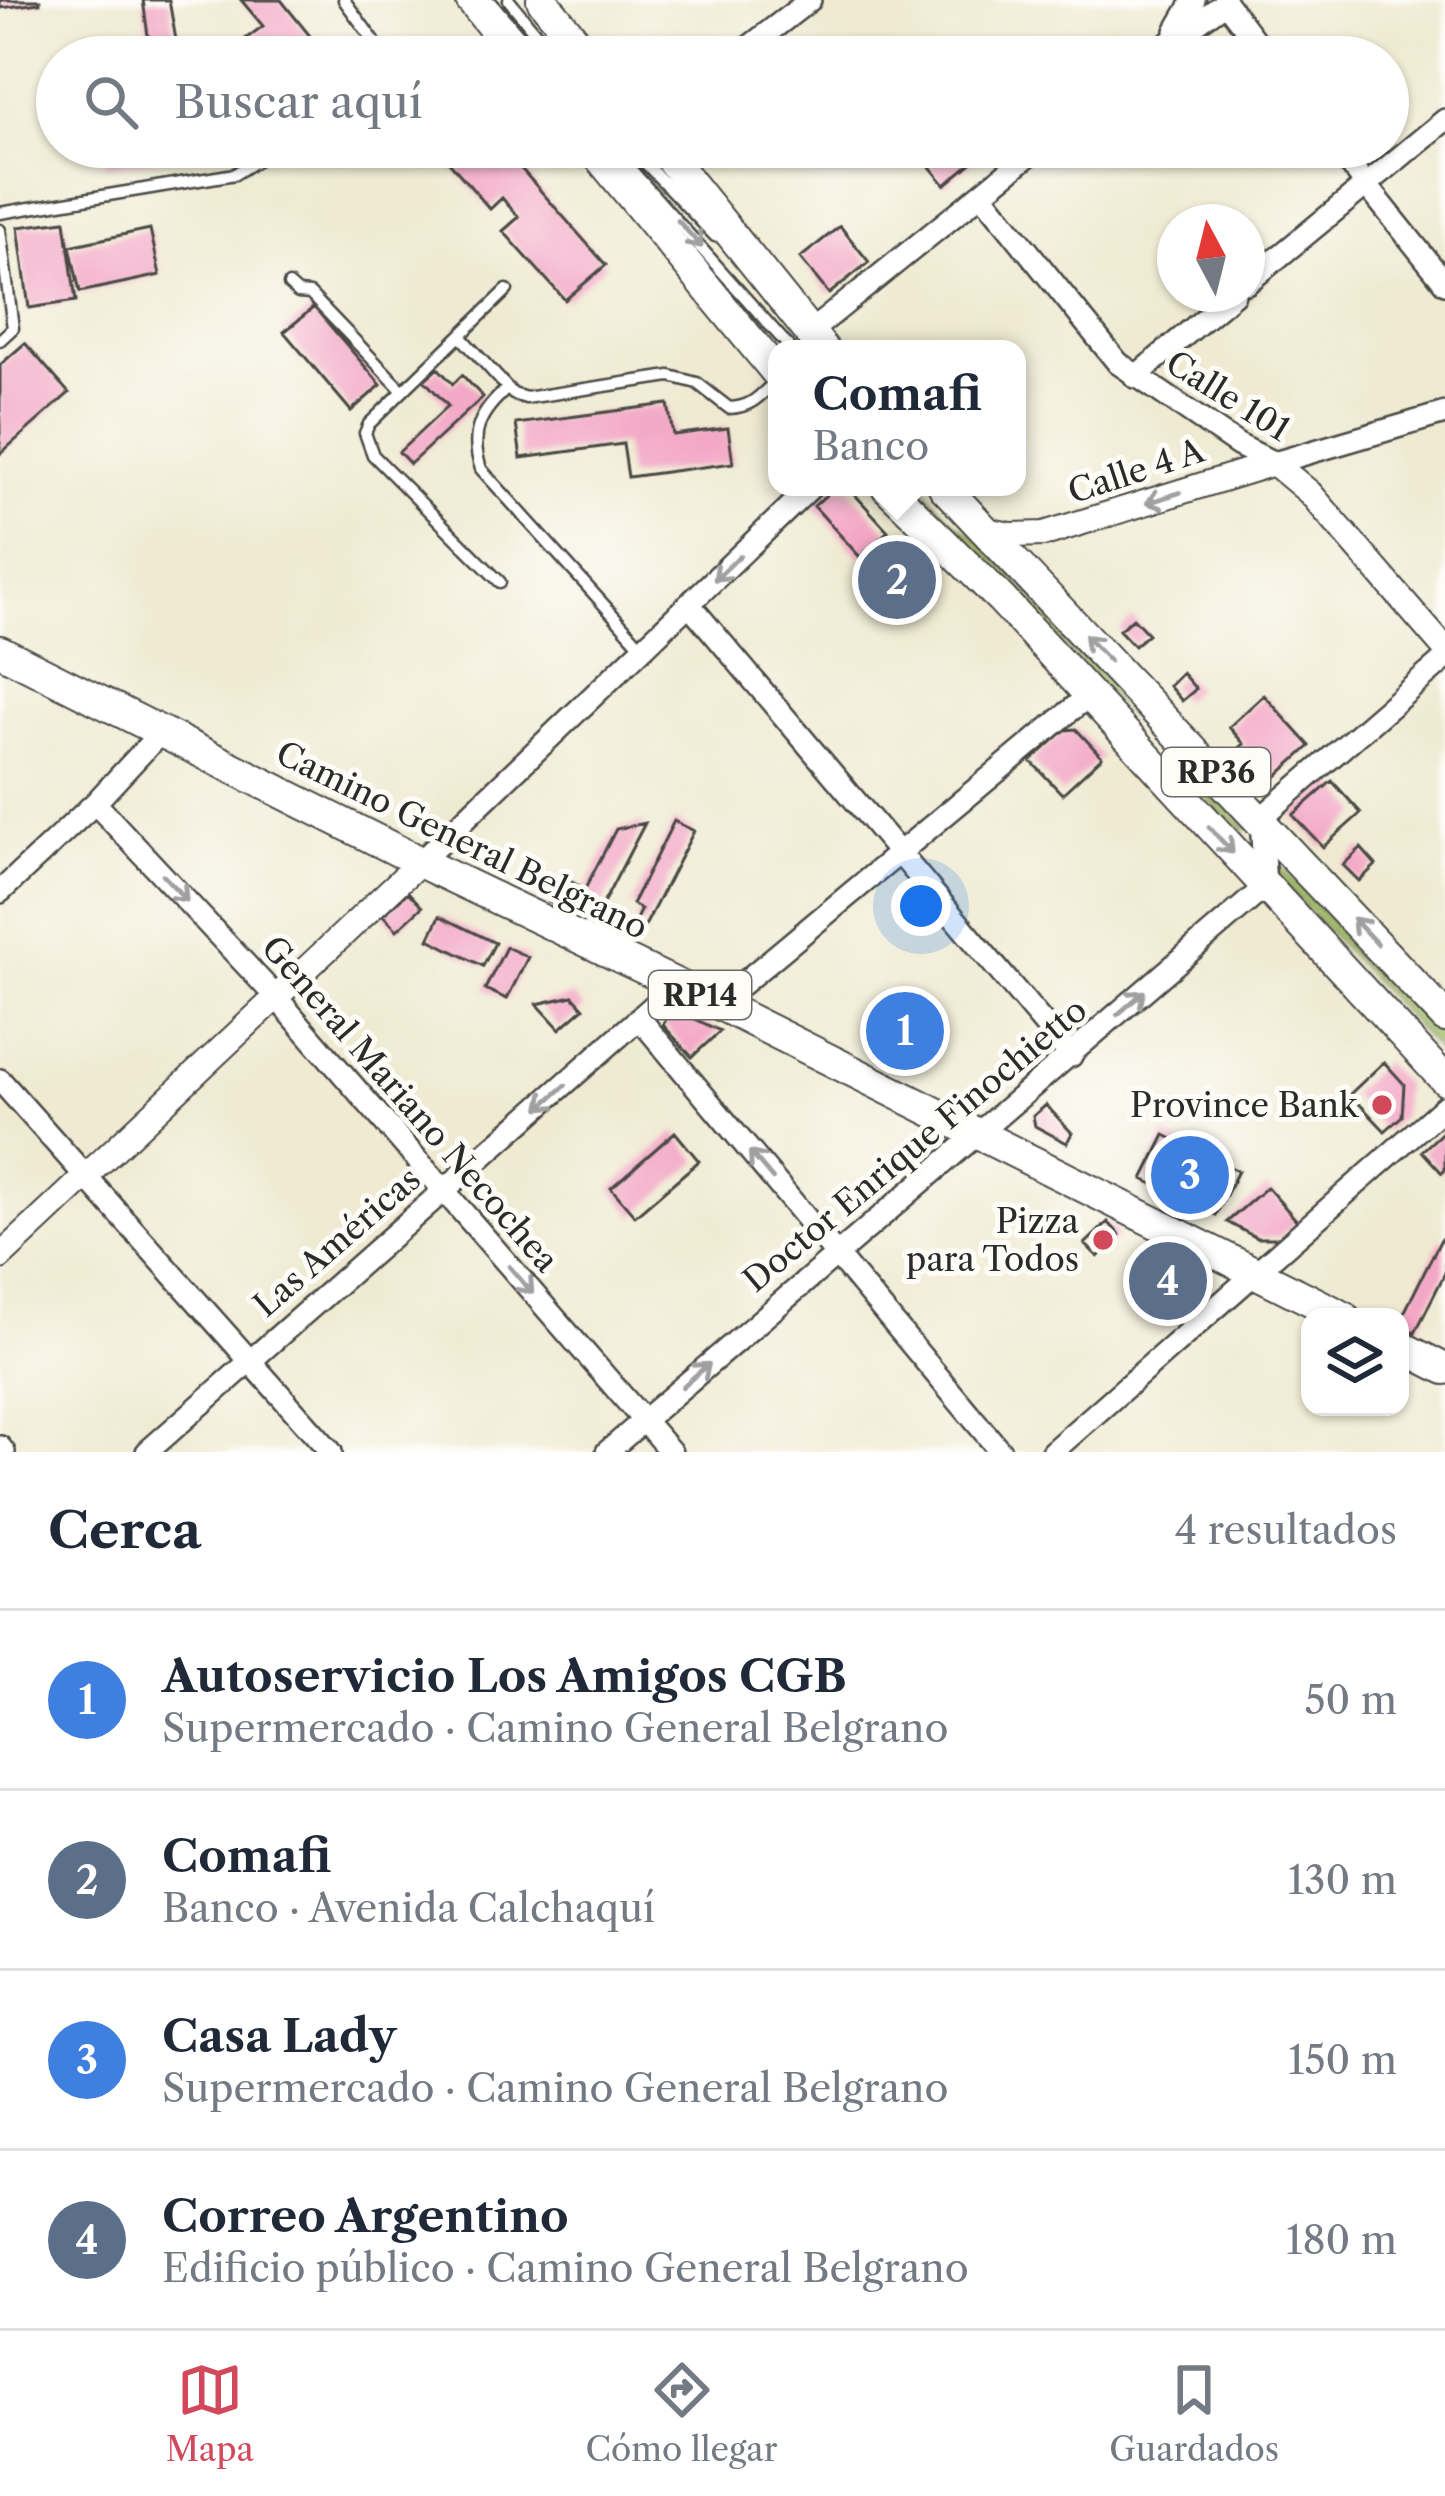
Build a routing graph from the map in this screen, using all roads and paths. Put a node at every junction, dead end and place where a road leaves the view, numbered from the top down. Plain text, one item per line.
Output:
1 (344, 0) edge
2 (471, 0) edge
3 (490, 0) edge
4 (509, 0) edge
5 (542, 0) edge
6 (810, 0) edge
7 (1194, 0) edge
8 (1225, 1) edge
9 (370, 36) edge
10 (501, 36) edge
11 (520, 36) edge
12 (538, 36) edge
13 (571, 36) edge
14 (763, 36) edge
15 (1173, 36) edge
16 (1177, 36) edge
17 (1252, 36) edge
18 (1445, 120) edge
19 (1409, 148) edge
20 (245, 168) edge
21 (608, 168) edge
22 (632, 168) edge
23 (649, 168) edge
24 (677, 168) edge
25 (1014, 168) edge
26 (1352, 168) edge
27 (1384, 168) edge
28 (1364, 184) junction
29 (982, 194) junction
30 (0, 213) edge
31 (0, 230) edge
32 (1265, 268) edge
33 (1445, 284) edge
34 (289, 286) dead end
35 (507, 290) dead end
36 (310, 294) junction
37 (284, 304) dead end
38 (1213, 312) edge
39 (460, 336) junction
40 (0, 340) edge
41 (805, 340) edge
42 (805, 340) edge
43 (806, 340) edge
44 (812, 340) edge
45 (768, 366) edge
46 (1135, 377) junction
47 (768, 387) edge
48 (508, 388) junction
49 (404, 392) junction
50 (1445, 413) edge
51 (1274, 463) junction
52 (802, 496) edge
53 (896, 496) edge
54 (915, 496) edge
55 (953, 496) edge
56 (985, 530) junction
57 (500, 582) dead end
58 (1001, 599) junction
59 (689, 604) junction
60 (644, 648) junction
61 (1445, 649) edge
62 (0, 650) edge
63 (1445, 659) edge
64 (1088, 695) junction
65 (162, 731) junction
66 (95, 803) junction
67 (1261, 818) junction
68 (902, 851) junction
69 (420, 862) junction
70 (1265, 887) junction
71 (0, 892) edge
72 (677, 985) junction
73 (276, 997) junction
74 (718, 1004) junction
75 (1445, 1017) edge
76 (640, 1019) junction
77 (1071, 1056) junction
78 (0, 1080) edge
79 (1445, 1080) edge
80 (1445, 1106) edge
81 (978, 1132) junction
82 (87, 1174) junction
83 (444, 1192) junction
84 (836, 1255) junction
85 (0, 1257) edge
86 (1258, 1273) junction
87 (1326, 1308) edge
88 (1409, 1351) edge
89 (253, 1361) junction
90 (1445, 1369) edge
91 (644, 1420) junction
92 (147, 1452) edge
93 (331, 1452) edge
94 (607, 1452) edge
95 (671, 1452) edge
96 (1001, 1452) edge
97 (1052, 1452) edge

1 - 9 lane
2 - 10 main road
3 - 11 lane
4 - 12 lane
5 - 13 main road
6 - 14 street
7 - 15 street
8 - 16 street
8 - 17 street
18 - 19 street
20 - 30 lane
21 - 45 main road
22 -> 41 lane
23 - 42 lane
24 - 43 main road
25 - 29 street
26 - 28 street
27 - 28 street
28 - 32 street
28 - 33 street
29 - 44 street
29 - 46 street, Calle 101
31 - 40 lane
34 - 36 lane
35 - 39 lane
36 - 37 lane
36 - 49 lane
38 - 46 street
39 - 48 lane
39 - 49 lane
46 - 51 street, Calle 101
47 - 48 lane
48 - 60 lane
49 - 57 lane
50 - 51 street, Calle 4 A
51 -> 56 street, Calle 4 A
51 - 61 street, Calle 101
52 -> 59 street
53 - 58 main road, RP36
54 - 58 lane
55 - 56 main road, RP36
67 -> 56 main road, RP36
58 - 64 main road, RP36
59 - 60 street
59 - 68 street
60 - 69 street
62 - 65 main road, Camino General Belgrano / RP14
63 - 67 street
64 - 68 street
64 -> 70 main road, RP36
65 - 66 street
65 - 69 main road, Camino General Belgrano / RP14
66 - 71 street
66 -> 73 street, General Mariano Necochea
67 - 70 street
75 -> 67 main road, RP36
68 - 74 street
68 - 77 street
69 - 72 main road, Camino General Belgrano / RP14
69 - 73 street
77 -> 70 street, Doctor Enrique Finochietto
70 - 79 main road, RP36
72 - 74 main road, Camino General Belgrano / RP14
72 - 76 street, Las Américas
73 - 82 street
73 - 83 street, General Mariano Necochea
74 - 81 main road, Camino General Belgrano / RP14
76 -> 83 street, Las Américas
84 -> 76 street
77 - 81 street, Doctor Enrique Finochietto
78 - 82 street
80 - 86 street
81 - 84 street, Doctor Enrique Finochietto
81 - 86 main road, Camino General Belgrano / RP14
82 - 85 street
82 - 89 street
83 - 89 street, Las Américas
83 -> 91 street, General Mariano Necochea
91 -> 84 street, Doctor Enrique Finochietto
84 - 96 street
86 - 87 main road, Camino General Belgrano / RP14
86 - 97 street
88 - 90 main road
89 - 92 street, Las Américas
89 - 93 street
91 - 94 street, Doctor Enrique Finochietto
91 - 95 street, General Mariano Necochea

